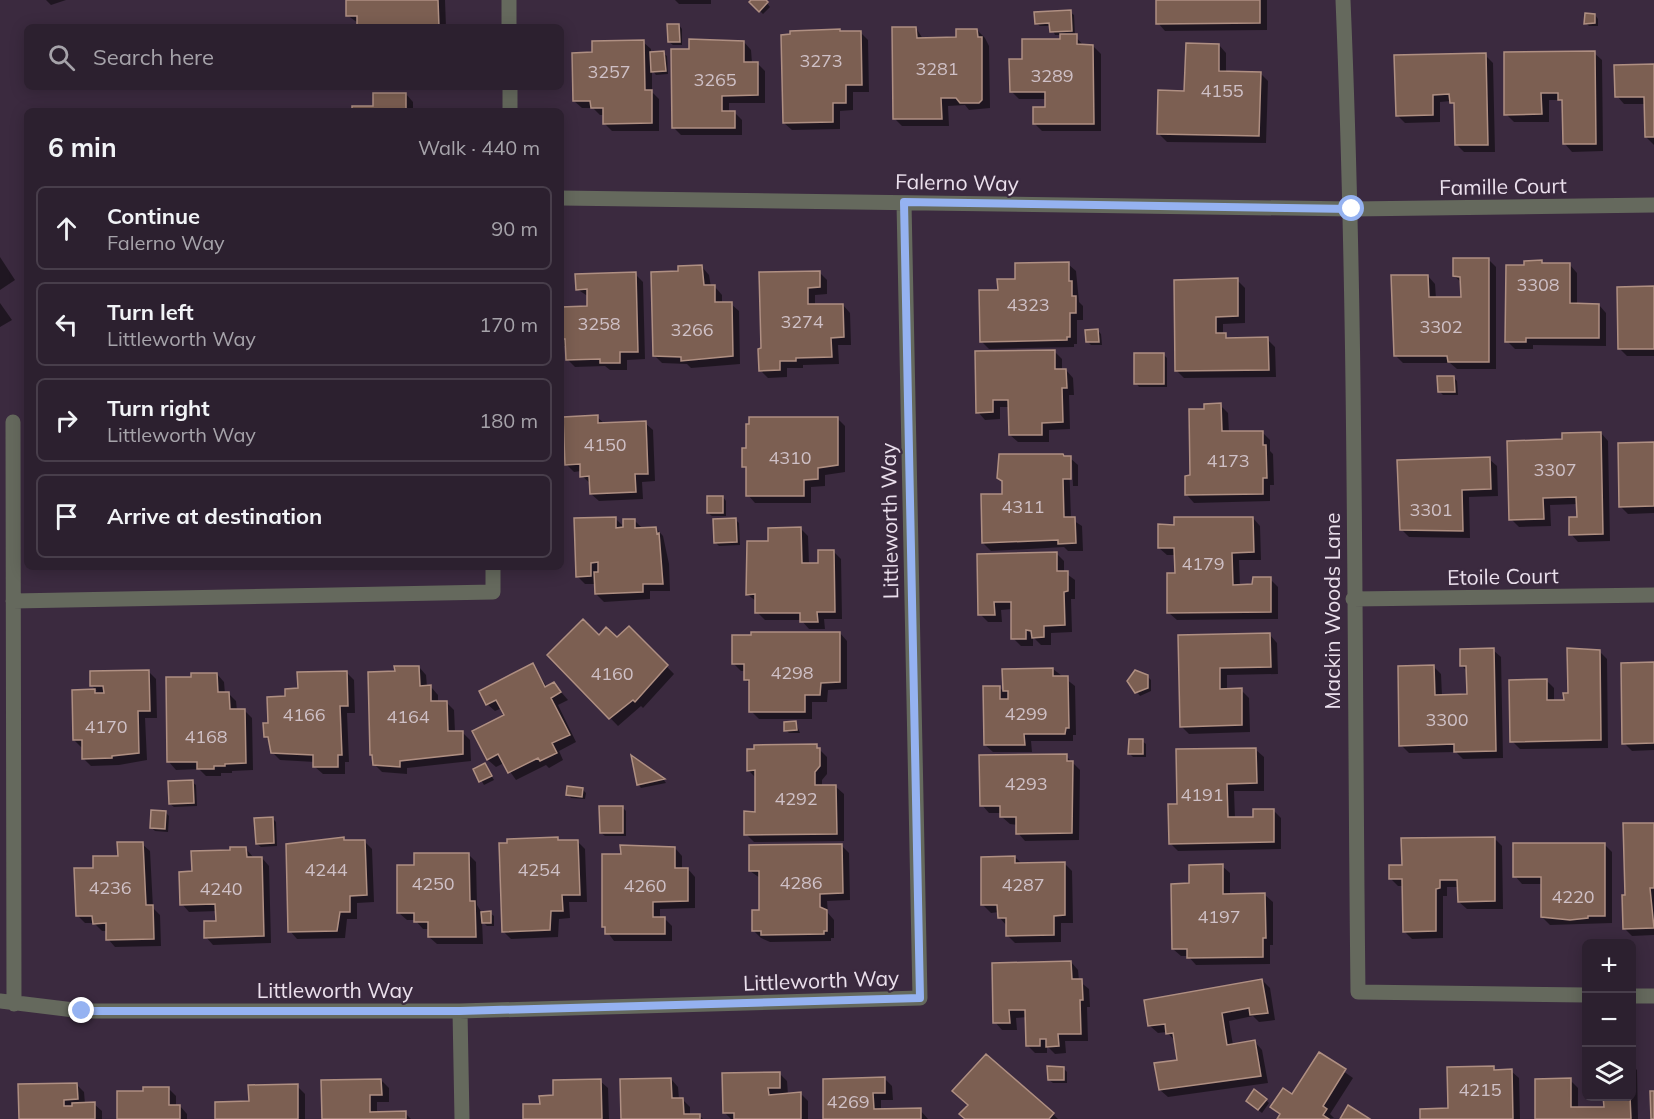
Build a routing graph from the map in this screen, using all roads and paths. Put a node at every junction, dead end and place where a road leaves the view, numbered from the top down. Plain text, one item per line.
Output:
1 (509, 0) edge
2 (1343, 0) edge
3 (509, 24) edge
4 (510, 90) edge
5 (510, 108) edge
6 (564, 198) edge
7 (904, 202) junction
8 (1654, 205) edge
9 (1352, 209) junction
10 (13, 422) dead end
11 (493, 570) edge
12 (1654, 595) edge
13 (1353, 599) junction
14 (13, 600) junction
15 (1582, 995) edge
16 (1636, 996) edge
17 (1654, 996) edge
18 (7, 1003) edge
19 (460, 1011) junction
20 (462, 1119) edge

1 - 3 street
2 - 9 street, Mackin Woods Lane
4 - 5 street
6 - 7 street, Falerno Way
7 - 9 street, Falerno Way
7 - 19 street, Littleworth Way
8 - 9 street, Famille Court
9 - 13 street, Mackin Woods Lane
10 - 14 street
11 - 14 street
12 - 13 street, Etoile Court
13 - 15 street, Mackin Woods Lane
14 - 18 street
16 - 17 street
18 - 19 street, Littleworth Way
19 - 20 street

